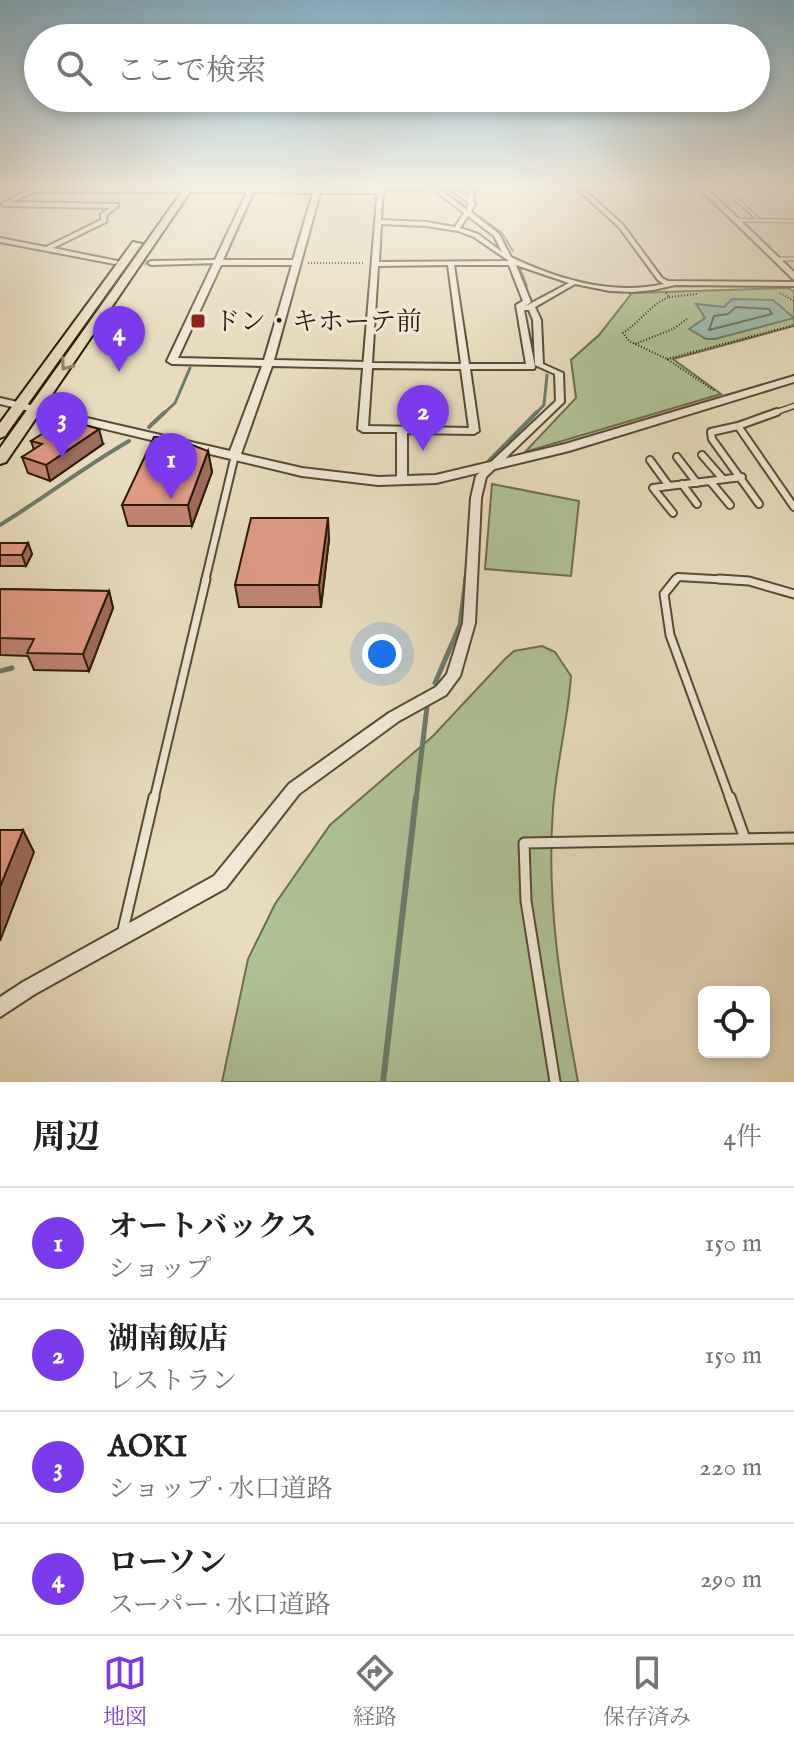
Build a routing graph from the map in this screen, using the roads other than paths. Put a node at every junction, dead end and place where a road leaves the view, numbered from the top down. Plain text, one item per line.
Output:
1 (72, 236) edge
2 (142, 236) edge
3 (150, 236) edge
4 (229, 236) edge
5 (304, 236) edge
6 (379, 236) edge
7 (477, 236) edge
8 (498, 236) edge
9 (629, 236) edge
10 (752, 236) edge
11 (0, 240) edge
12 (48, 248) junction
13 (776, 259) junction
14 (794, 259) edge
15 (217, 262) junction
16 (513, 262) junction
17 (151, 263) tunnel mouth
18 (297, 263) junction
19 (118, 264) junction
20 (377, 264) junction
21 (451, 264) junction
22 (794, 277) edge
23 (577, 283) junction
24 (672, 284) junction
25 (794, 284) edge
26 (527, 308) junction
27 (268, 364) junction
28 (367, 365) junction
29 (466, 366) junction
30 (794, 379) edge
31 (0, 401) edge
32 (20, 406) junction
33 (794, 406) edge
34 (34, 409) junction
35 (738, 426) junction
36 (402, 431) junction
37 (0, 433) edge
38 (235, 455) junction
39 (702, 455) dead end
40 (677, 457) dead end
41 (0, 459) edge
42 (650, 460) dead end
43 (489, 469) junction
44 (742, 477) junction
45 (723, 479) junction
46 (402, 481) junction
47 (710, 481) junction
48 (697, 483) junction
49 (682, 484) junction
50 (669, 486) junction
51 (697, 504) dead end
52 (759, 504) dead end
53 (730, 505) dead end
54 (794, 507) edge
55 (673, 513) dead end
56 (794, 594) edge
57 (794, 838) edge
58 (745, 839) junction
59 (122, 936) junction
60 (0, 1008) edge
61 (555, 1082) edge

1 - 12 street
2 - 19 highway
3 -> 34 highway
4 - 15 street
5 - 18 street
6 - 20 street
7 - 16 street
8 - 16 street
9 - 24 street
10 - 13 street
11 - 12 street
12 - 19 street
13 - 14 lane
13 - 22 street
15 - 17 street
15 - 18 street
15 - 27 street
16 - 21 street
16 - 23 street
16 - 26 street
18 - 27 street
19 - 32 highway
20 - 21 street
20 - 28 street
21 - 29 street
23 - 24 street
23 - 26 street
24 - 25 street
26 - 29 street
26 - 43 street
27 - 28 street
27 - 38 street
28 - 29 street
28 - 36 street
29 - 36 street
30 - 43 street
31 - 32 street
32 - 34 street
32 - 37 highway
33 - 35 lane
34 - 38 street
34 - 41 highway
35 - 44 lane
35 - 54 lane
36 - 46 street
38 - 46 street
38 - 59 lane
39 - 45 lane
40 - 48 lane
42 - 50 lane
43 - 46 street
43 - 59 street
44 - 45 lane
44 - 52 lane
45 - 47 lane
47 - 48 lane
47 - 53 lane
48 - 49 lane
49 - 50 lane
49 - 51 lane
50 - 55 lane
56 - 58 lane
57 - 58 lane
58 - 61 lane
59 - 60 street

